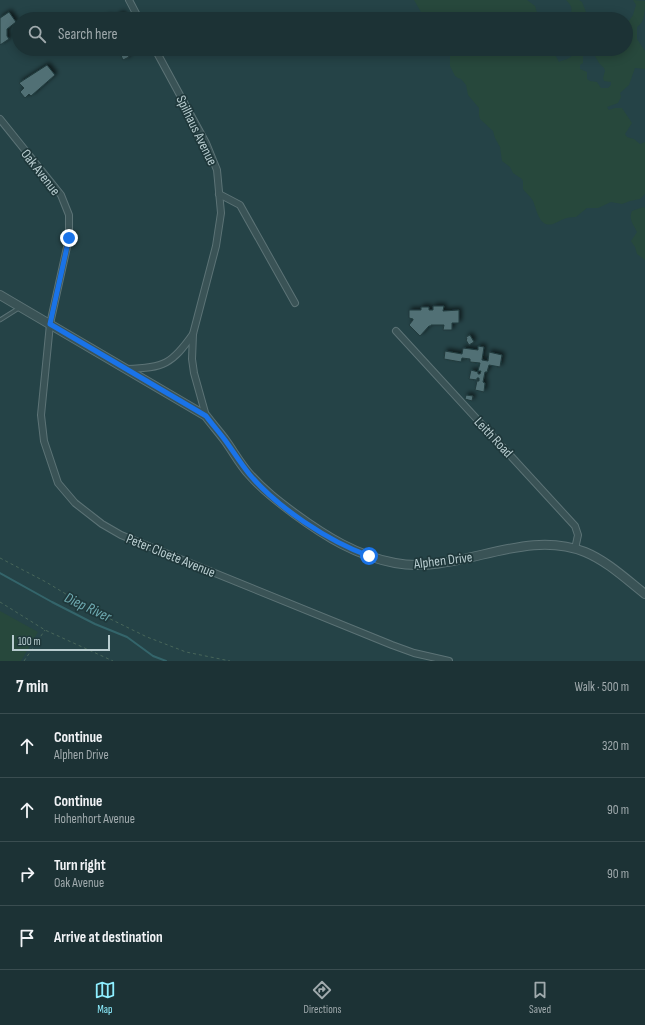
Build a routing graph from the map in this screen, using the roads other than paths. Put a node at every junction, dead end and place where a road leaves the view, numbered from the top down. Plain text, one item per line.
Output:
1 (129, 0) edge
2 (135, 12) edge
3 (159, 56) edge
4 (0, 119) edge
5 (219, 194) junction
6 (0, 295) edge
7 (295, 304) dead end
8 (20, 307) junction
9 (0, 320) edge
10 (50, 324) junction
11 (396, 331) dead end
12 (193, 334) junction
13 (127, 369) junction
14 (206, 416) junction
15 (575, 549) junction
16 (645, 594) edge
17 (449, 661) edge

1 - 2 street
3 - 5 street, Spilhaus Avenue
4 - 10 street, Oak Avenue
5 - 7 street
5 - 12 street, Spilhaus Avenue
6 - 8 street, Alphen Drive
8 - 9 lane
8 - 10 street, Alphen Drive
10 - 13 street, Alphen Drive
10 - 17 street, Peter Cloete Avenue
11 - 15 street, Leith Road
12 - 13 street, Spilhaus Avenue
12 - 14 street, Spilhaus Avenue
13 - 14 street, Alphen Drive
14 - 15 street, Alphen Drive
15 - 16 street, Alphen Drive

